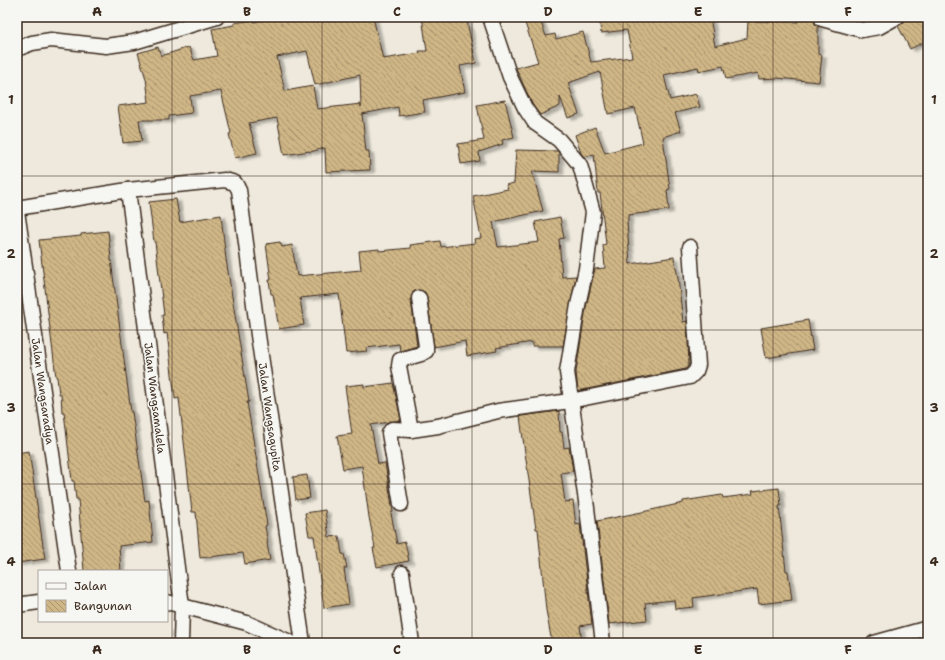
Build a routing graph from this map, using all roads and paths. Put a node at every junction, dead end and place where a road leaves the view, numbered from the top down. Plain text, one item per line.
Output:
1 (217, 17) edge
2 (490, 17) edge
3 (822, 17) edge
4 (896, 17) edge
5 (17, 49) edge
6 (128, 190) junction
7 (17, 209) edge
8 (690, 247) dead end
9 (419, 298) dead end
10 (570, 401) junction
11 (411, 430) junction
12 (401, 504) dead end
13 (68, 570) edge
14 (402, 573) dead end
15 (38, 602) edge
16 (168, 602) edge
17 (17, 605) edge
18 (182, 606) junction
19 (928, 628) edge
20 (892, 641) edge
21 (181, 643) edge
22 (292, 643) edge
23 (303, 643) edge
24 (412, 643) edge
25 (603, 643) edge
26 (874, 643) edge

1 - 5 street
2 - 10 street
3 - 4 street
6 - 7 street
6 - 18 street, Jalan Wangsamalela
6 - 23 street, Jalan Wangsagupita
7 - 13 street, Jalan Wangsaradya
8 - 10 street
9 - 11 street
10 - 11 street
10 - 25 street
11 - 12 street
14 - 24 street
15 - 17 street
16 - 18 street
18 - 21 street, Jalan Wangsamalela
18 - 22 street
19 - 20 street
20 - 26 street

